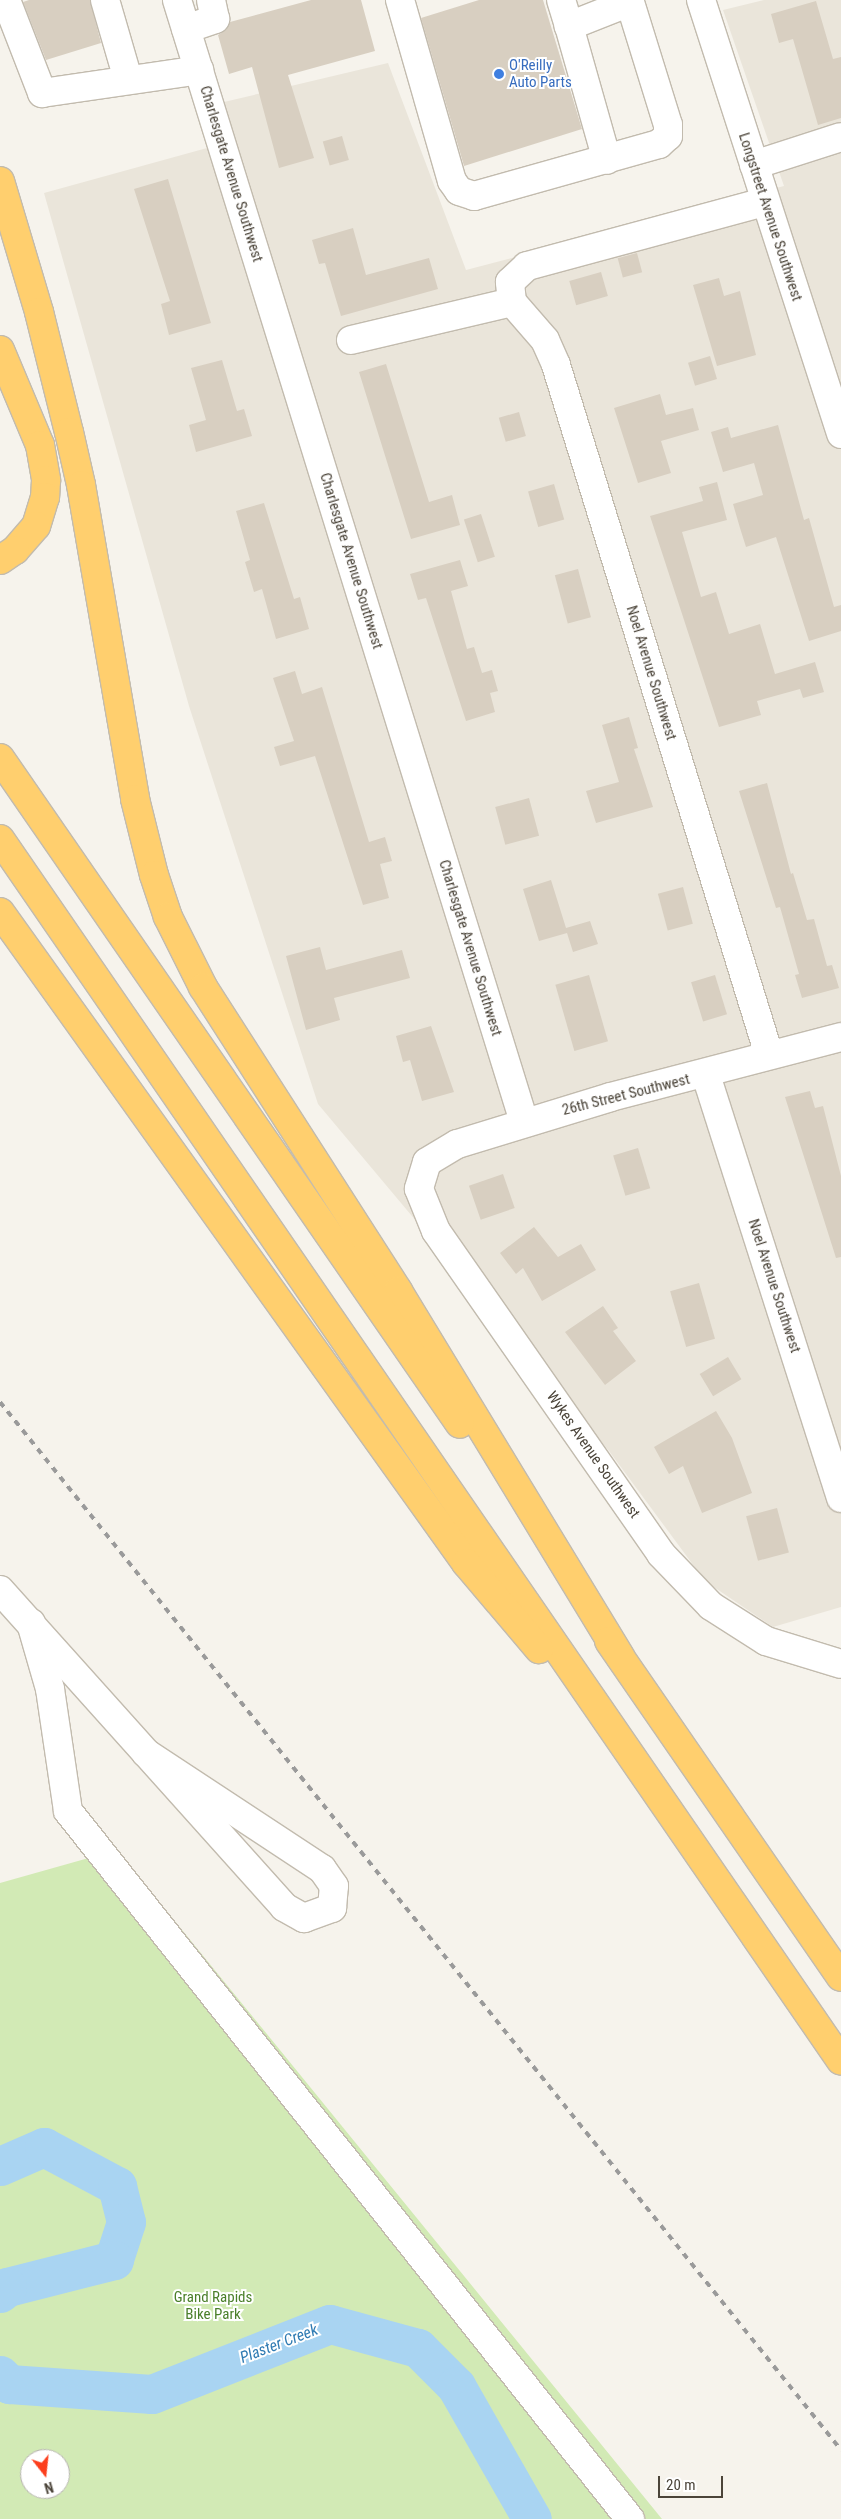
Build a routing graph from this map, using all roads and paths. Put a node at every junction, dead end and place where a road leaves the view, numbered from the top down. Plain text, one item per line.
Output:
1 (6, 0) edge
2 (105, 0) edge
3 (177, 0) edge
4 (211, 0) edge
5 (400, 0) edge
6 (561, 0) edge
7 (701, 0) edge
8 (632, 1) edge
9 (569, 26) junction
10 (186, 29) junction
11 (199, 70) junction
12 (128, 78) junction
13 (841, 137) edge
14 (607, 160) junction
15 (754, 166) junction
16 (0, 181) edge
17 (765, 202) junction
18 (512, 302) junction
19 (351, 340) dead end
20 (0, 350) edge
21 (841, 434) edge
22 (0, 560) edge
23 (0, 758) edge
24 (0, 839) edge
25 (0, 912) edge
26 (841, 1037) edge
27 (769, 1055) junction
28 (706, 1075) junction
29 (524, 1122) junction
30 (422, 1172) joint
31 (841, 1498) edge
32 (0, 1590) edge
33 (30, 1623) junction
34 (620, 1656) junction
35 (841, 1664) edge
36 (624, 1746) junction
37 (146, 1753) junction
38 (841, 1977) edge
39 (841, 2061) edge
40 (630, 2519) edge

1 - 12 street
2 - 12 street
3 - 10 street, Charlesgate Avenue Southwest
4 - 10 street
5 - 14 street
6 - 9 street
7 - 15 street, Longstreet Avenue Southwest
8 - 9 street
8 - 14 street
9 - 14 street
10 - 11 street, Charlesgate Avenue Southwest
11 - 12 street
11 - 29 street, Charlesgate Avenue Southwest
13 - 15 street
15 - 17 street, Longstreet Avenue Southwest
16 - 34 highway
17 - 18 street
17 - 21 street, Longstreet Avenue Southwest
18 - 19 street
18 - 27 street, Noel Avenue Southwest
20 - 22 highway
23 - 34 highway
24 - 36 highway
25 - 36 highway
26 - 27 street, 26th Street Southwest
27 - 28 street, 26th Street Southwest
28 - 29 street, 26th Street Southwest
28 - 31 street, Noel Avenue Southwest
29 - 30 street, 26th Street Southwest
30 - 35 street, Wykes Avenue Southwest
32 - 33 street
33 - 37 street
33 - 40 street
34 - 38 highway
36 - 39 highway
37 - 37 street

